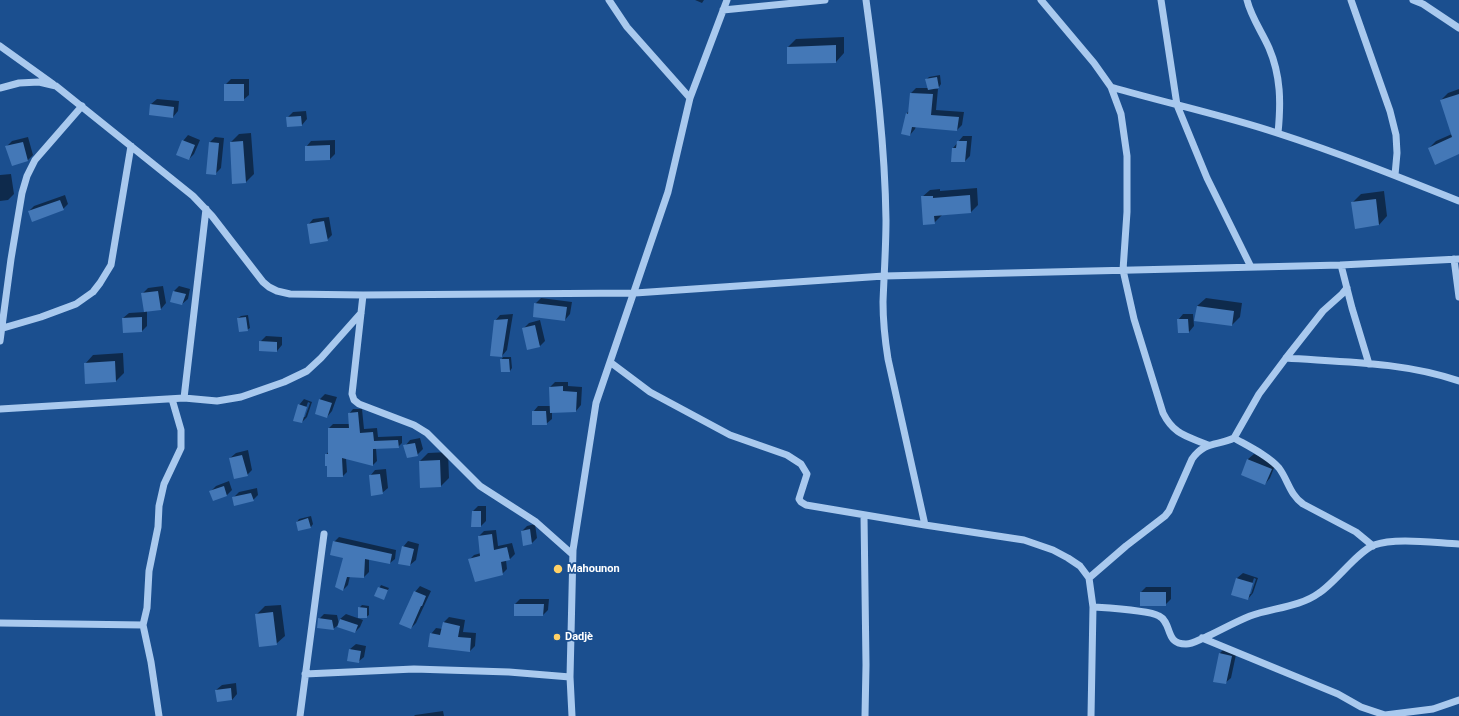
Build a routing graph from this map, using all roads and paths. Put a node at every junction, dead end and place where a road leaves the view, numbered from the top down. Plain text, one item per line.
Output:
1 (609, 0) edge
2 (727, 0) edge
3 (825, 0) edge
4 (866, 0) edge
5 (1041, 0) edge
6 (1161, 0) edge
7 (1247, 0) edge
8 (1351, 0) edge
9 (1413, 0) edge
10 (723, 10) junction
11 (1459, 28) edge
12 (0, 46) edge
13 (56, 86) junction
14 (1111, 87) junction
15 (0, 88) edge
16 (690, 98) junction
17 (1176, 105) junction
18 (82, 106) junction
19 (1278, 133) junction
20 (131, 146) junction
21 (1395, 176) junction
22 (1459, 201) edge
23 (206, 209) junction
24 (1456, 259) edge
25 (1341, 265) junction
26 (1252, 267) junction
27 (1123, 270) junction
28 (884, 276) junction
29 (1346, 288) junction
30 (635, 292) junction
31 (362, 295) junction
32 (1459, 297) edge
33 (361, 313) junction
34 (1, 329) edge
35 (0, 341) edge
36 (1286, 358) junction
37 (610, 362) junction
38 (1369, 364) junction
39 (1459, 381) edge
40 (184, 398) junction
41 (172, 399) junction
42 (0, 409) edge
43 (1234, 438) junction
44 (1208, 445) junction
45 (864, 515) junction
46 (925, 525) junction
47 (324, 534) dead end
48 (1459, 544) edge
49 (1373, 546) junction
50 (572, 554) junction
51 (1089, 578) junction
52 (1093, 607) junction
53 (0, 623) edge
54 (143, 625) junction
55 (1202, 638) junction
56 (305, 674) junction
57 (570, 678) junction
58 (1459, 700) edge
59 (1385, 715) edge
60 (159, 716) edge
61 (300, 716) edge
62 (572, 716) edge
63 (865, 716) edge
64 (1091, 716) edge

1 - 16 street
2 - 10 street
3 - 10 street
4 - 28 street
5 - 14 street
6 - 17 street
7 - 19 street
8 - 21 street
9 - 11 street
10 - 16 street
12 - 13 street
13 - 15 street
13 - 18 street
14 - 17 street
14 - 27 street
16 - 30 street
17 - 19 street
17 - 26 street
18 - 20 street
18 - 34 street
19 - 21 street
20 - 23 street
20 - 34 street
21 - 22 street
23 - 31 street
23 - 40 street
24 - 25 street
24 - 32 street
25 - 26 street
25 - 29 street
26 - 27 street
27 - 28 street
27 - 44 street
28 - 30 street
28 - 46 street
29 - 36 street
29 - 38 street
30 - 31 street
30 - 37 street
31 - 33 street
33 - 40 street
33 - 50 street
34 - 35 street
36 - 38 street
36 - 43 street
37 - 45 street
37 - 50 street
38 - 39 street
40 - 41 street
41 - 42 street
41 - 54 street
43 - 44 street
43 - 49 street
44 - 51 street
45 - 46 street
45 - 63 street
46 - 51 street
47 - 56 street
48 - 49 street
49 - 55 street
50 - 57 street
51 - 52 street
52 - 55 street
52 - 64 street
53 - 54 street
54 - 60 street
55 - 59 street
56 - 57 street
56 - 61 street
57 - 62 street
58 - 59 street

